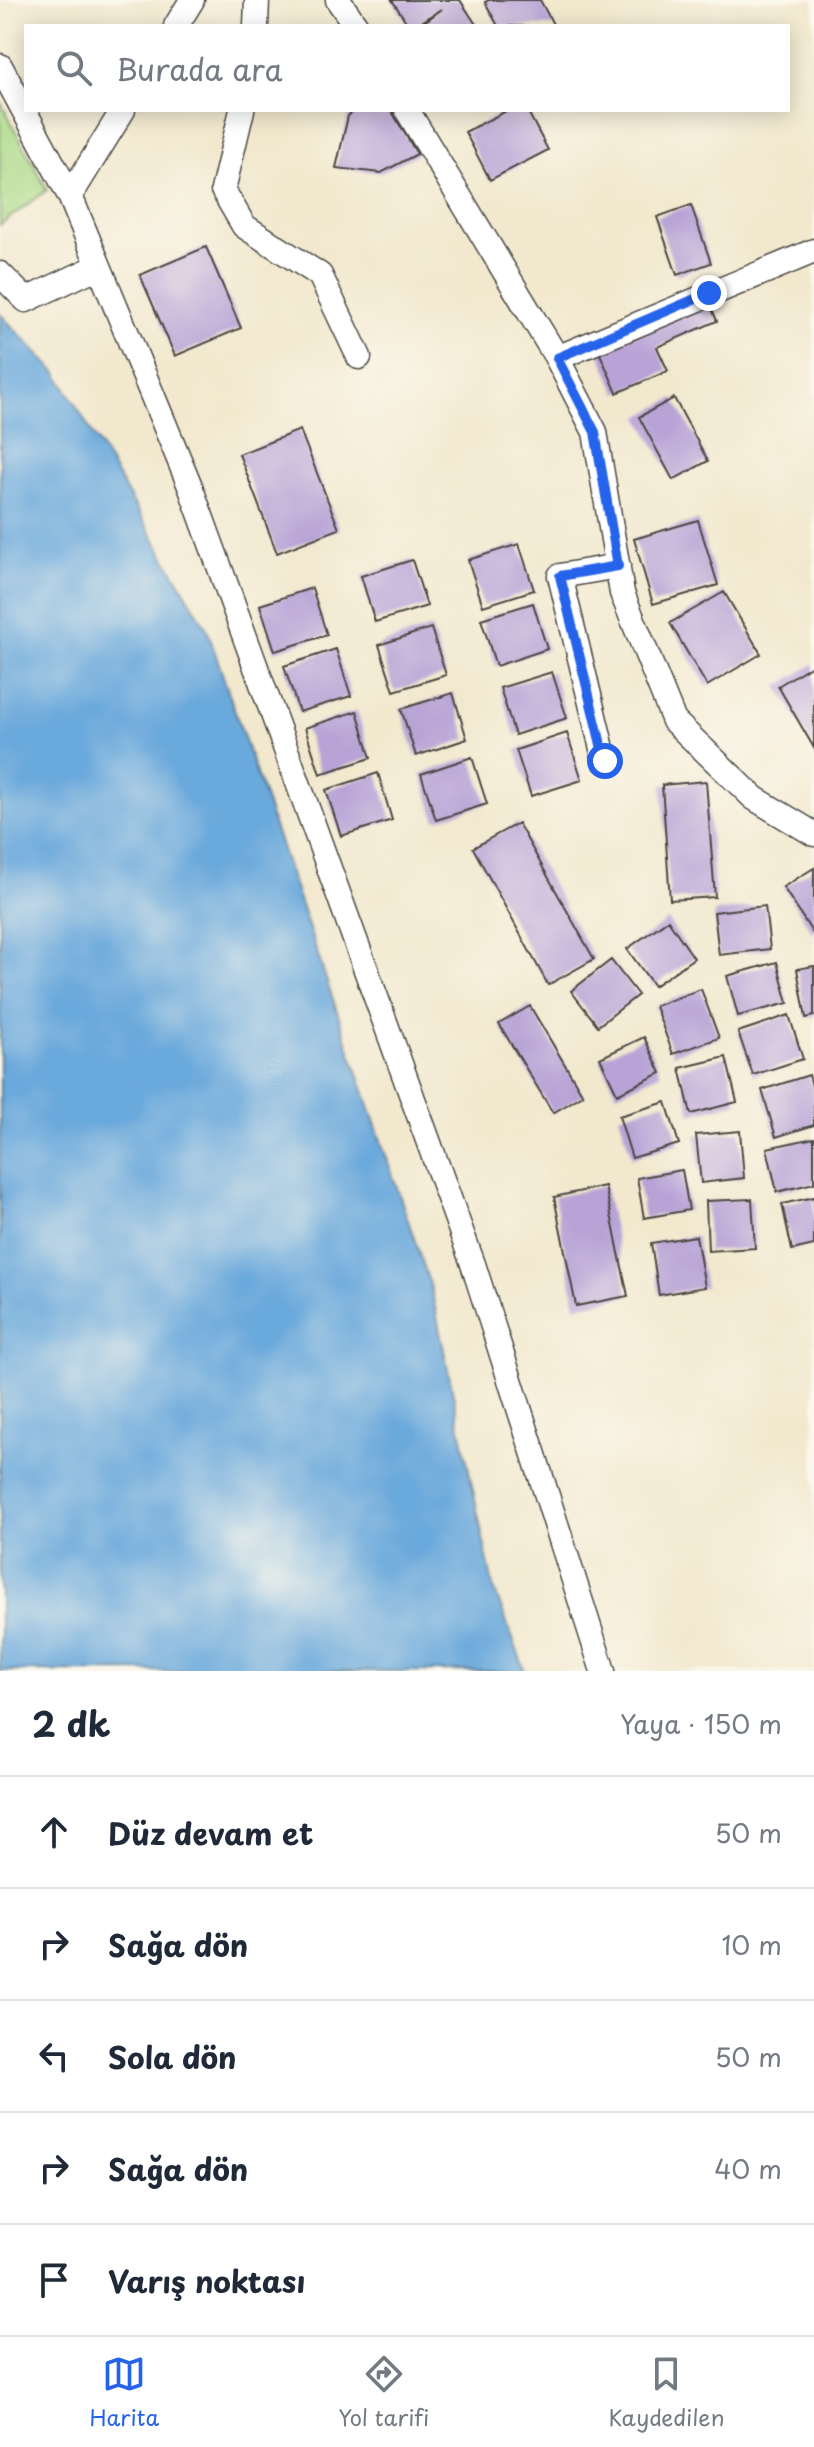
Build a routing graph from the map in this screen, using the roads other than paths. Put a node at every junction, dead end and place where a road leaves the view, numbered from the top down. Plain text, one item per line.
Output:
1 (192, 0) edge
2 (257, 0) edge
3 (343, 1) edge
4 (177, 24) edge
5 (256, 24) edge
6 (355, 24) edge
7 (0, 66) edge
8 (24, 111) edge
9 (25, 112) edge
10 (122, 112) edge
11 (242, 112) edge
12 (408, 112) edge
13 (70, 196) junction
14 (814, 251) edge
15 (99, 266) junction
16 (0, 274) edge
17 (359, 357) dead end
18 (557, 358) junction
19 (618, 566) junction
20 (605, 761) dead end
21 (812, 831) edge
22 (603, 1671) edge

1 - 4 street
2 - 5 street
3 - 6 street
7 - 8 street
9 - 13 street
10 - 13 street
11 - 17 street
12 - 18 street
13 - 15 street
14 - 18 street
15 - 16 street
15 - 22 street
18 - 19 street
19 - 20 street
19 - 21 street

